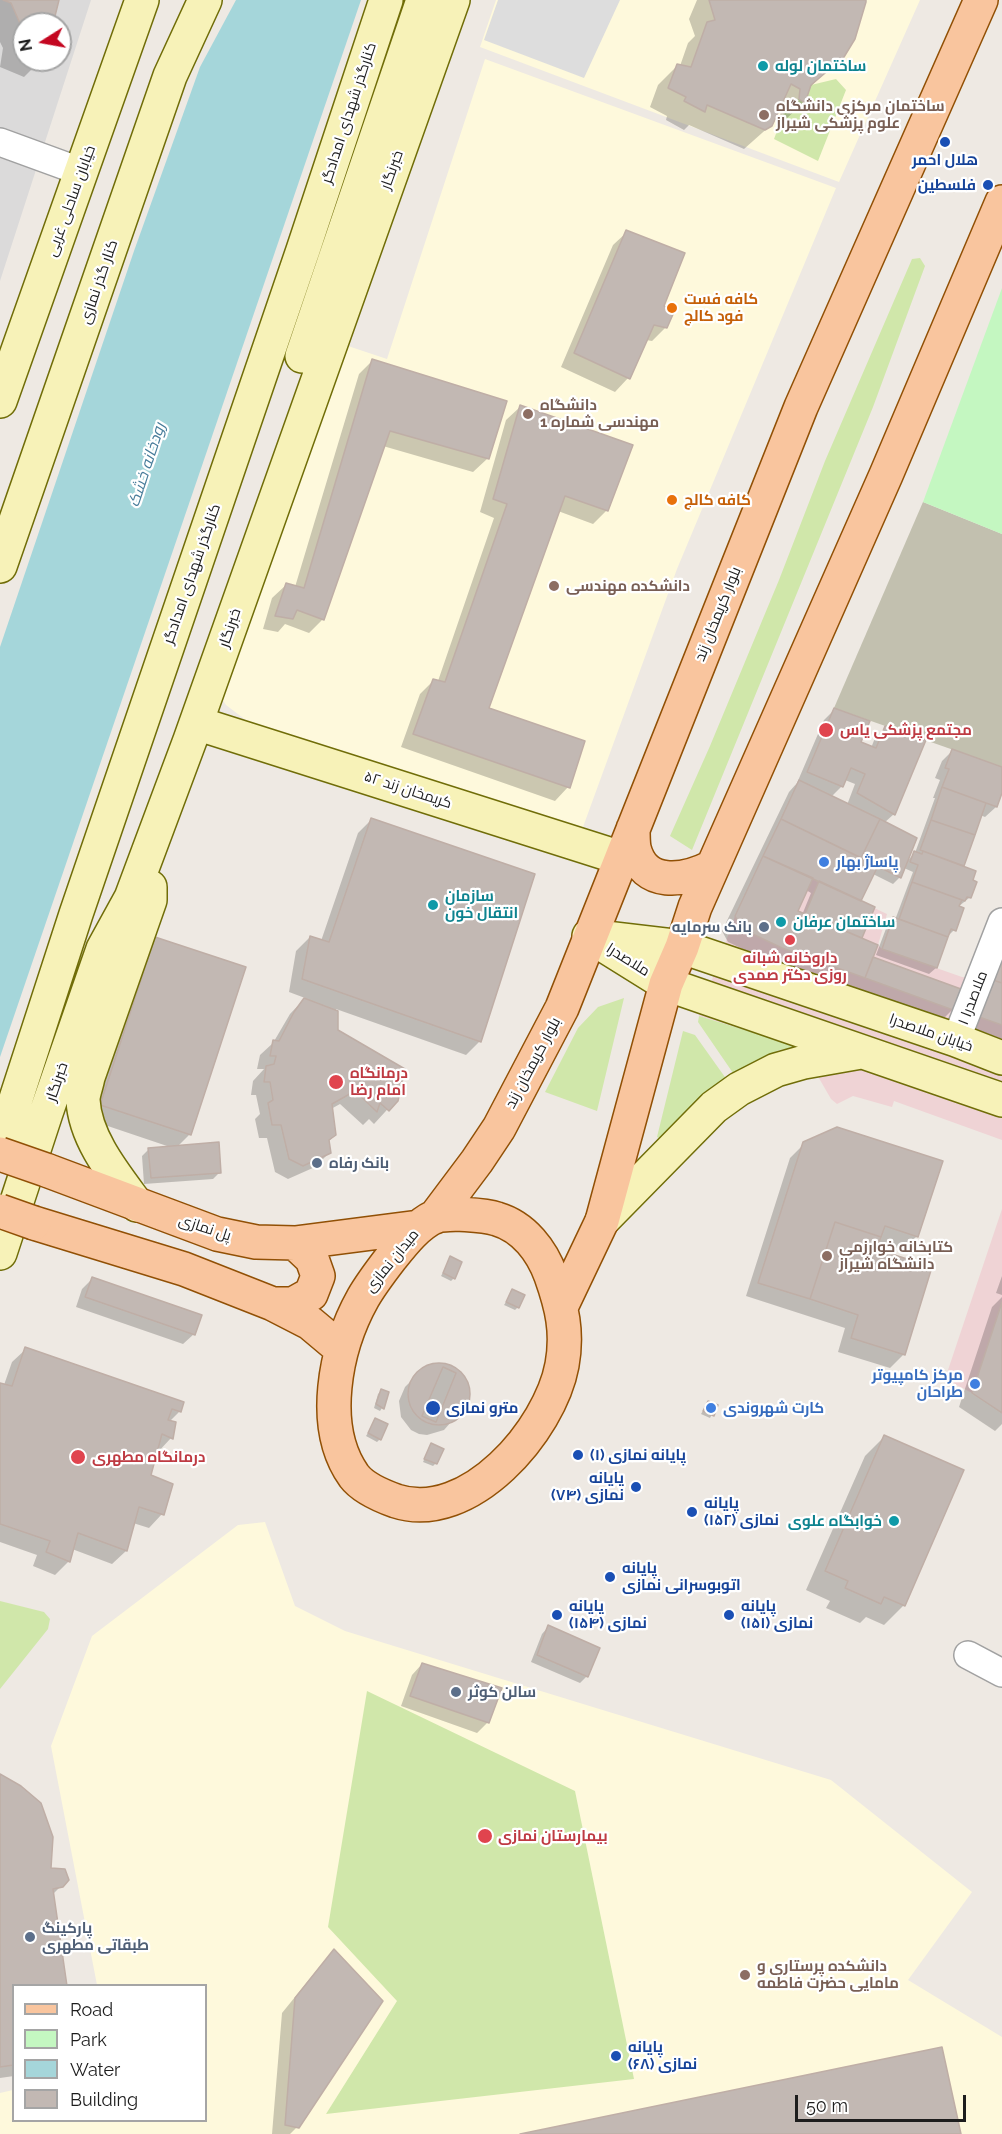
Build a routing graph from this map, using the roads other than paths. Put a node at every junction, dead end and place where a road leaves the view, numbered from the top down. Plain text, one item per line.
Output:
1 (142, 0) edge
2 (194, 0) edge
3 (205, 0) edge
4 (386, 0) edge
5 (423, 0) edge
6 (453, 0) edge
7 (981, 0) edge
8 (170, 76) junction
9 (0, 142) edge
10 (82, 172) junction
11 (1002, 202) edge
12 (0, 401) edge
13 (0, 566) edge
14 (196, 723) junction
15 (627, 843) junction
16 (151, 844) junction
17 (712, 867) junction
18 (1002, 922) edge
19 (589, 936) junction
20 (682, 947) junction
21 (103, 949) junction
22 (666, 984) junction
23 (860, 1009) joint
24 (956, 1040) junction
25 (866, 1052) junction
26 (1002, 1058) edge
27 (1002, 1100) edge
28 (0, 1148) edge
29 (0, 1154) edge
30 (137, 1205) junction
31 (0, 1211) edge
32 (602, 1221) junction
33 (427, 1222) junction
34 (295, 1243) junction
35 (0, 1253) edge
36 (273, 1304) junction
37 (562, 1305) junction
38 (341, 1349) junction
39 (968, 1655) dead end
40 (1002, 1673) edge

1 - 10 main road, خیابان ساحلی غربی
2 - 8 main road
3 - 8 main road, کنار گذر نمازی
4 - 28 main road, کنارگذر شهدای امدادگر
5 - 21 main road
6 - 14 main road, خبرنگار
7 - 15 main road, بلوار کریمخان زند
8 - 13 main road, کنار گذر نمازی
9 - 10 street
10 - 12 main road, خیابان ساحلی غربی
11 - 17 main road
14 - 15 main road, کریمخان زند ۵۲
14 - 16 main road, خبرنگار
15 - 17 main road
15 - 19 main road, بلوار کریمخان زند
16 - 21 main road, خبرنگار
16 - 30 main road
17 - 20 main road
18 - 24 street, ۱ ملاصدرا
19 - 20 main road, ملاصدرا
19 - 22 main road, ملاصدرا
19 - 33 main road, بلوار کریمخان زند
20 - 22 main road
20 - 23 main road, ملاصدرا
21 - 35 main road, خبرنگار
22 - 25 main road, ملاصدرا
22 - 32 main road
23 - 24 main road, خیابان ملاصدرا
24 - 26 main road, خیابان ملاصدرا
25 - 27 main road
25 - 32 main road
29 - 30 main road, پل نمازی, bridge
30 - 34 main road, پل نمازی
31 - 36 main road, bridge
32 - 37 main road
33 - 34 main road, پل نمازی
33 - 37 main road, میدان نمازی
33 - 38 main road, میدان نمازی
34 - 36 main road
36 - 38 main road
37 - 38 main road, میدان نمازی
39 - 40 street

